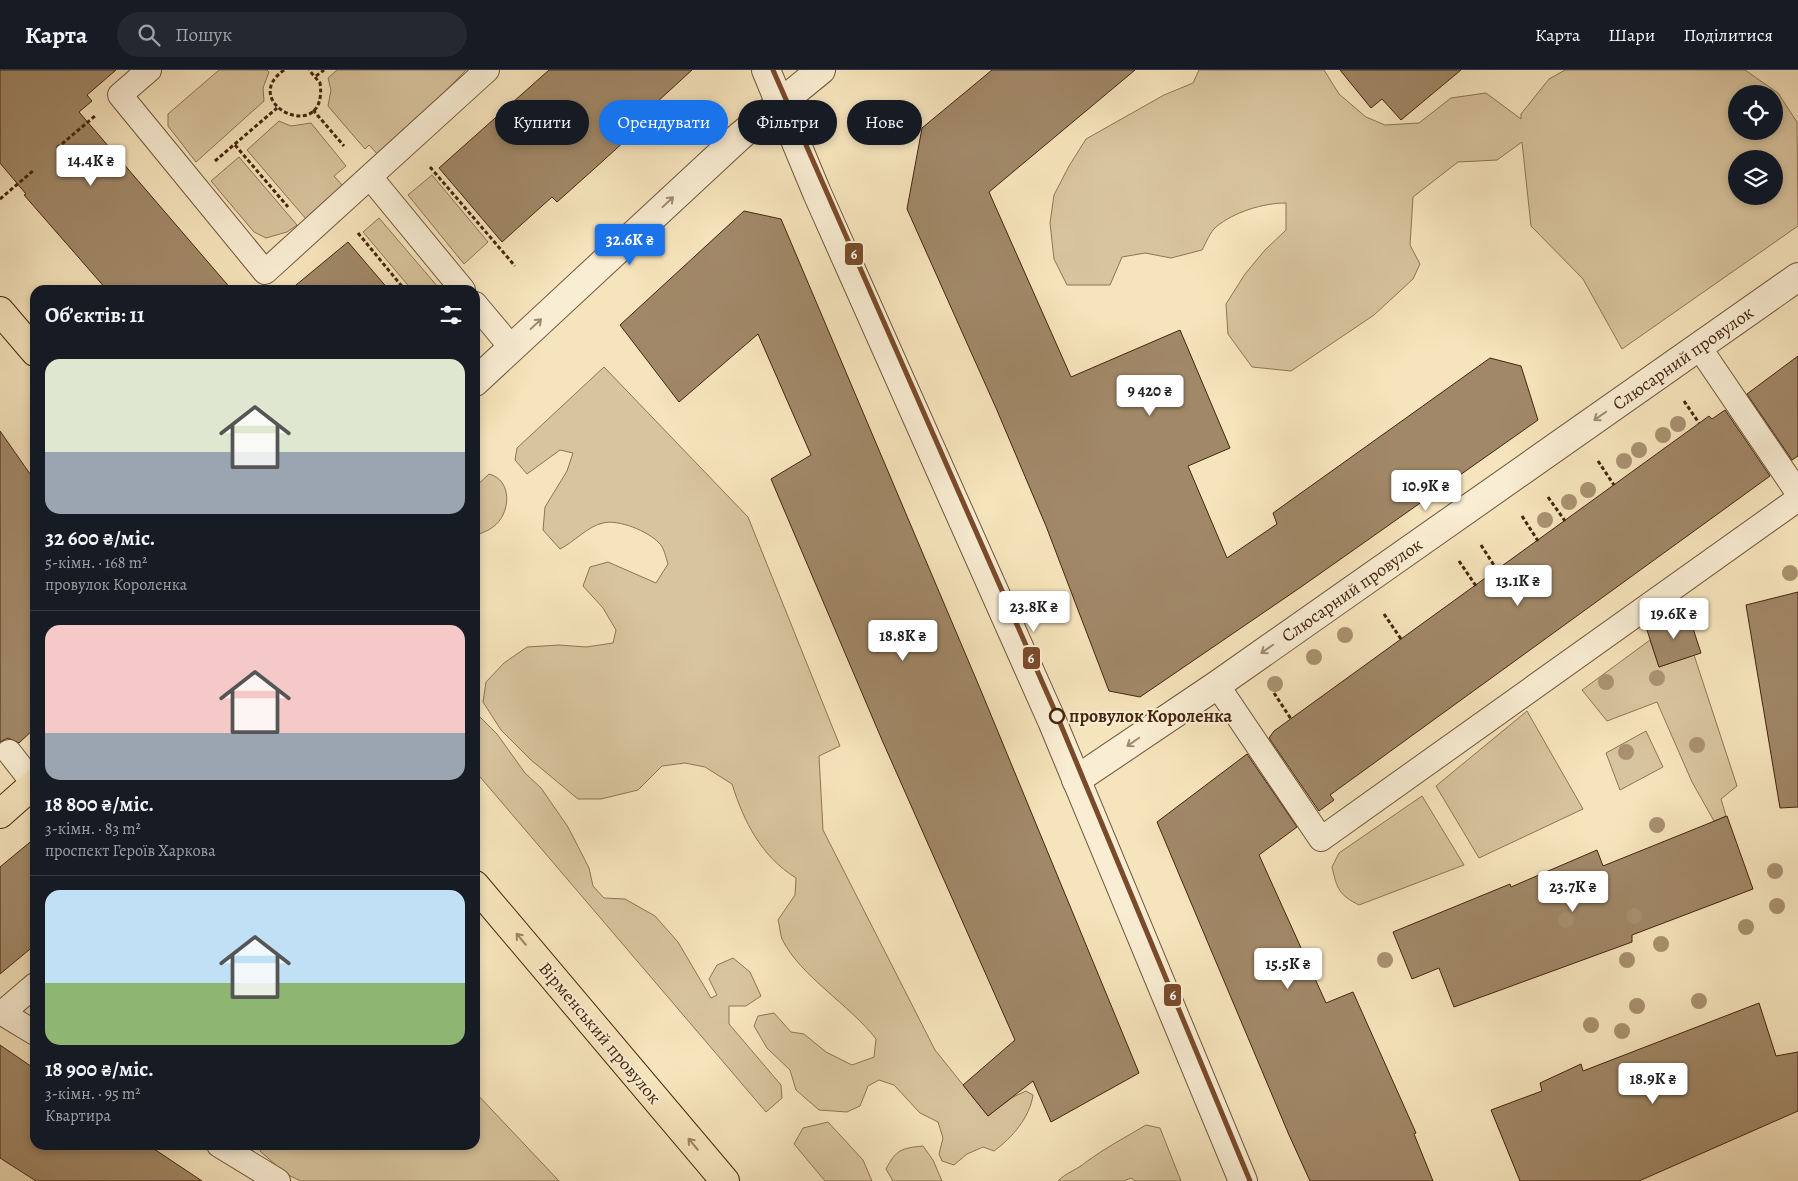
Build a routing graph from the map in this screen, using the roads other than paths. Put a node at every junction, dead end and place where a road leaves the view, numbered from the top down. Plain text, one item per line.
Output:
1 (149, 70) edge
2 (487, 70) edge
3 (766, 70) edge
4 (821, 70) edge
5 (779, 100) edge
6 (784, 100) edge
7 (738, 138) edge
8 (797, 145) edge
9 (370, 176) junction
10 (1798, 277) edge
11 (459, 285) edge
12 (480, 310) edge
13 (0, 311) edge
14 (30, 346) edge
15 (512, 347) junction
16 (1699, 347) junction
17 (480, 377) edge
18 (1798, 493) edge
19 (1798, 499) edge
20 (1217, 685) junction
21 (8, 752) dead end
22 (30, 777) edge
23 (1076, 780) junction
24 (30, 787) edge
25 (0, 814) edge
26 (480, 891) edge
27 (30, 989) edge
28 (30, 1030) edge
29 (227, 1150) edge
30 (278, 1181) edge
31 (725, 1181) edge
32 (1243, 1181) edge

1 - 9 lane
2 - 9 lane
3 - 5 street
4 - 6 street
15 -> 7 street
8 - 23 street
9 - 11 lane
10 - 16 street, Слюсарний провулок
12 - 15 lane
13 - 14 main road
15 - 17 street
16 - 18 lane
16 -> 20 street, Слюсарний провулок
19 - 20 lane
20 -> 23 street, Слюсарний провулок
21 - 22 lane
23 - 32 street
24 - 25 main road
31 -> 26 main road, Вірменський провулок
27 - 28 lane
29 - 30 lane

